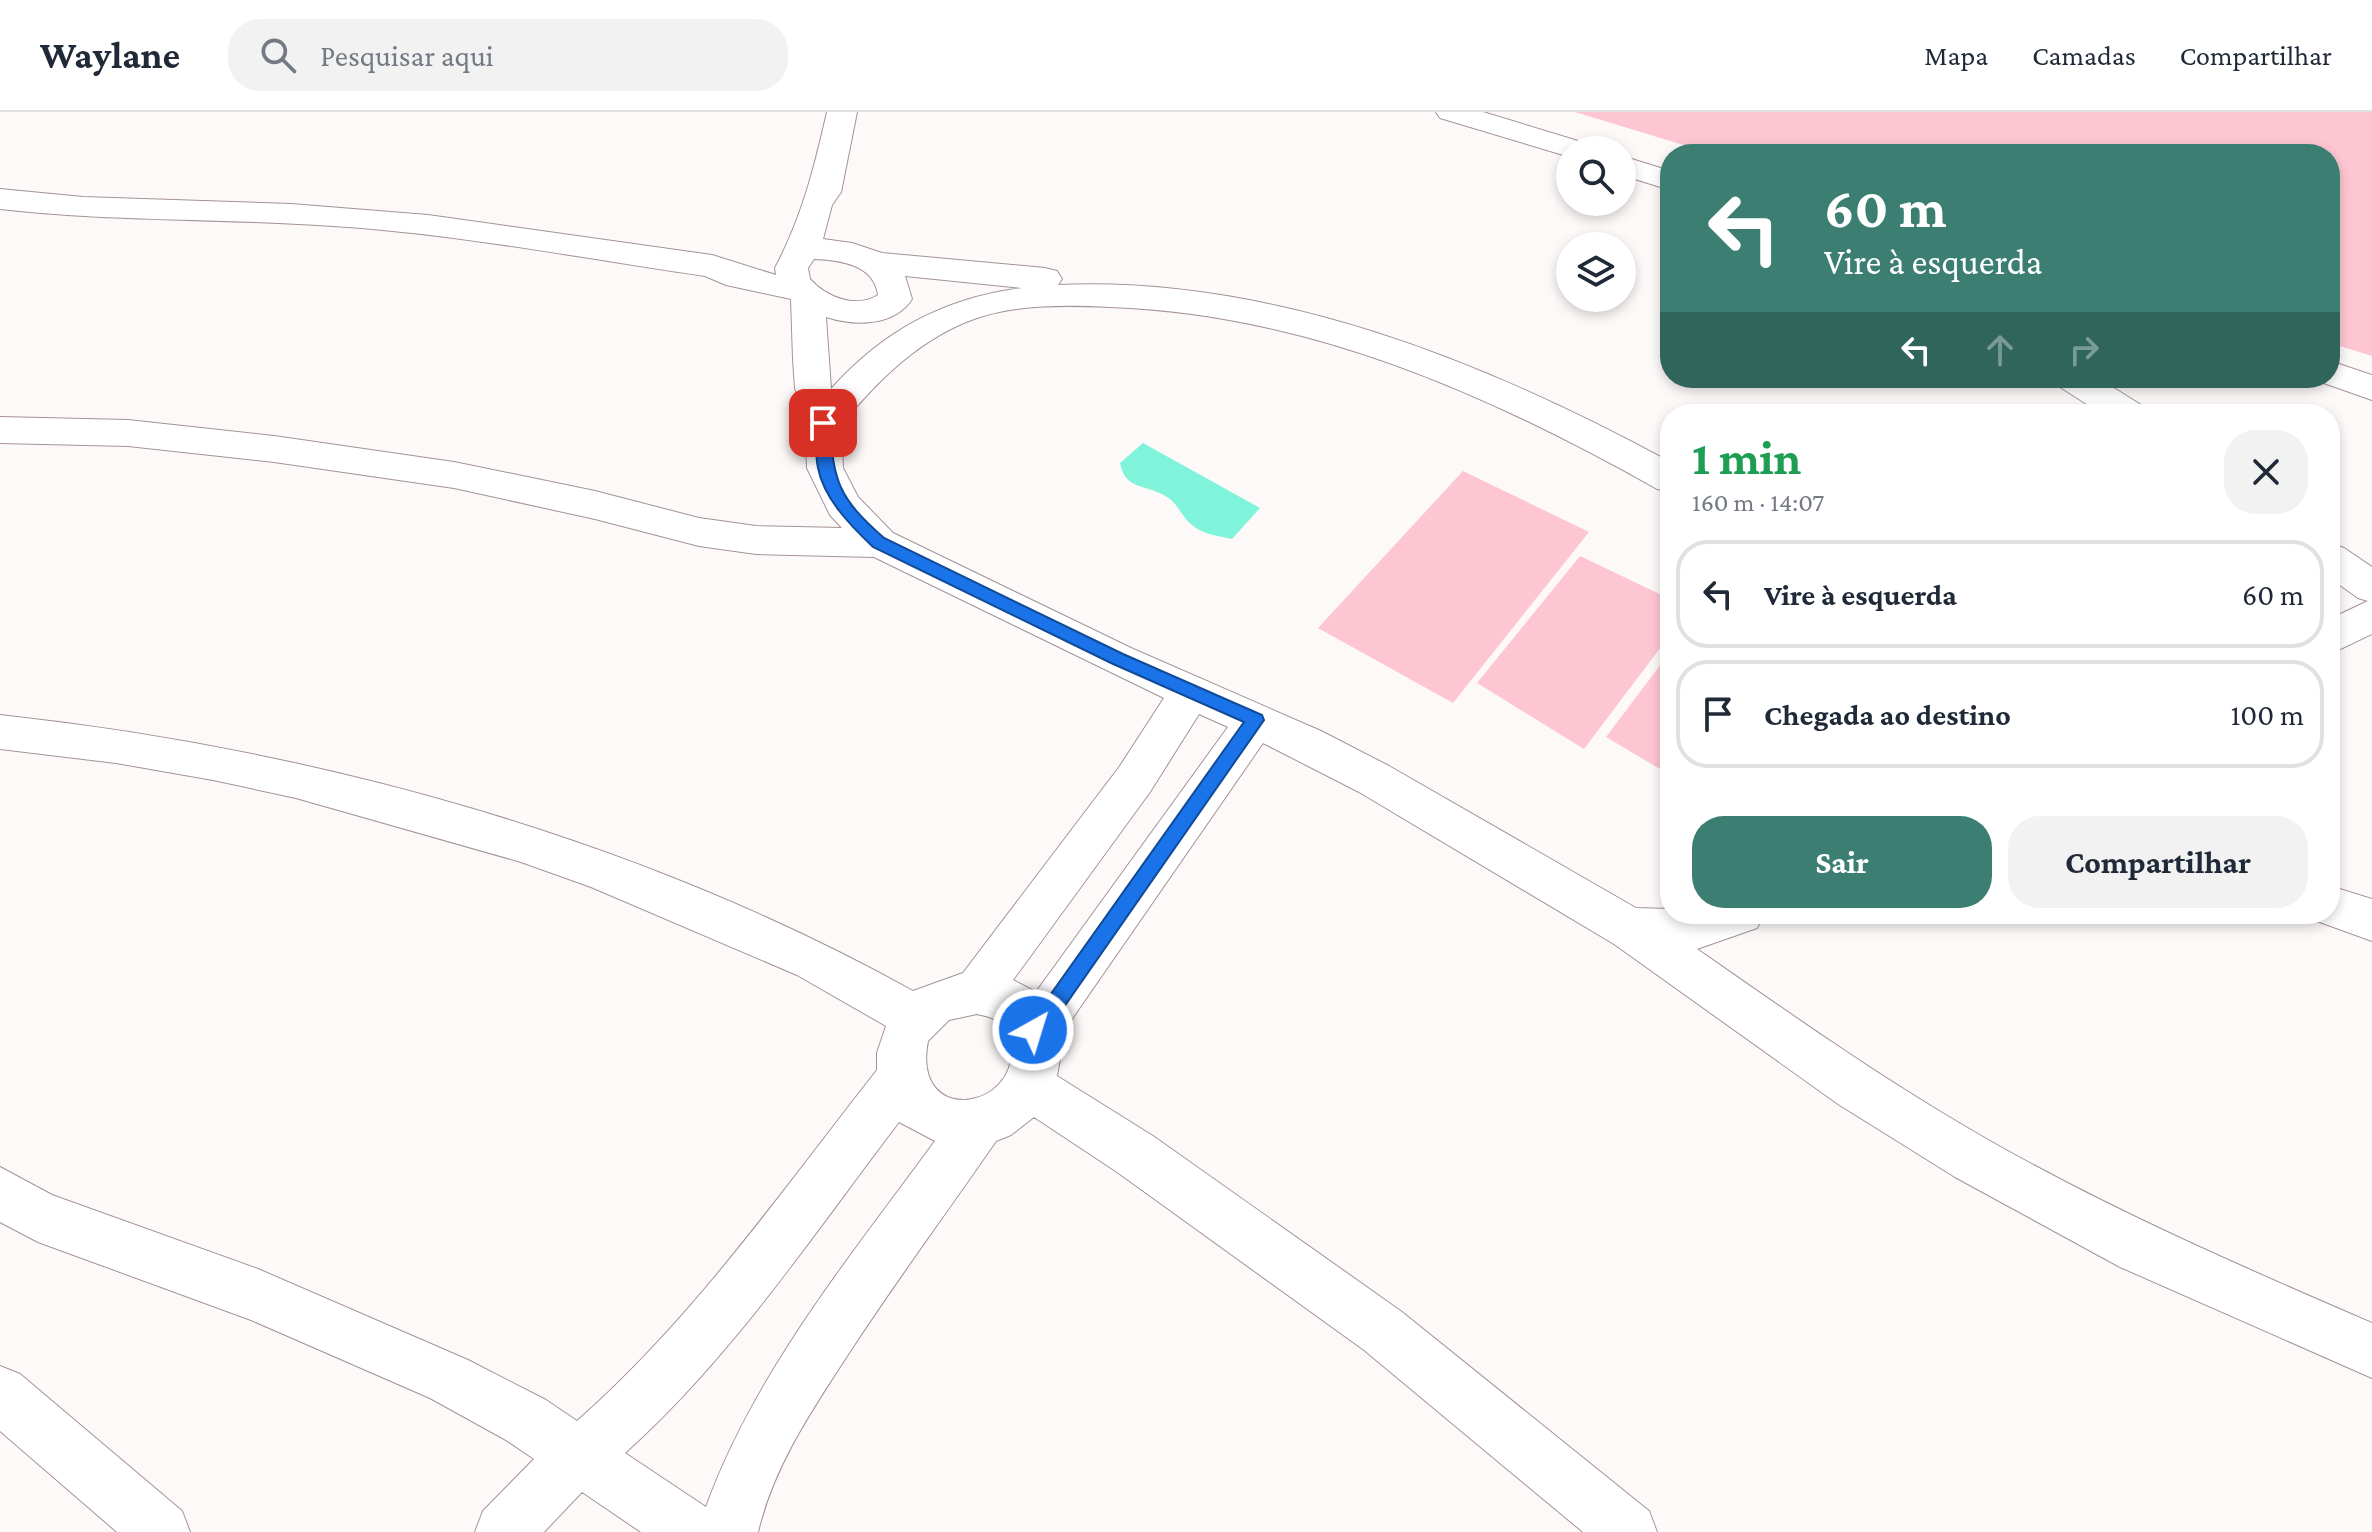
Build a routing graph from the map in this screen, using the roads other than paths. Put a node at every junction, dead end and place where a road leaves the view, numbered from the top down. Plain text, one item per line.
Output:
1 (842, 112) edge
2 (1456, 113) edge
3 (1556, 144) edge
4 (1636, 170) edge
5 (1660, 178) edge
6 (825, 192) junction
7 (0, 199) edge
8 (802, 252) junction
9 (869, 260) junction
10 (712, 266) junction
11 (805, 294) junction
12 (1101, 294) junction
13 (2340, 377) edge
14 (2088, 388) edge
15 (2372, 388) edge
16 (2112, 404) edge
17 (823, 423) junction
18 (0, 430) edge
19 (1660, 474) edge
20 (879, 543) junction
21 (2340, 565) edge
22 (2372, 587) edge
23 (2372, 615) edge
24 (2340, 633) edge
25 (1191, 691) junction
26 (1256, 720) junction
27 (0, 732) edge
28 (2340, 909) edge
29 (2372, 920) edge
30 (1710, 924) edge
31 (1630, 929) junction
32 (977, 992) junction
33 (917, 1018) junction
34 (1034, 1034) junction
35 (901, 1079) junction
36 (1029, 1086) junction
37 (979, 1123) junction
38 (0, 1193) edge
39 (2372, 1351) edge
40 (0, 1394) edge
41 (580, 1455) junction
42 (161, 1532) edge
43 (504, 1532) edge
44 (692, 1532) edge
45 (729, 1532) edge
46 (1628, 1532) edge

1 - 6 street
2 - 3 street
4 - 5 street
6 - 8 street
6 - 9 street
7 - 10 street
8 - 9 street
8 - 10 street
8 - 11 street
9 - 11 street
9 - 12 street
10 - 11 street
11 - 17 street
12 - 17 street
12 - 19 street
13 - 15 street
14 - 16 street
17 - 20 street
18 - 20 street
20 - 25 street
21 - 22 street
23 - 24 street
25 - 26 street
25 - 32 street
26 - 31 street
26 - 34 street
27 - 33 street
28 - 29 street
30 - 31 street
31 - 39 street
32 - 33 street
32 - 34 street
33 - 35 street
34 - 36 street
35 - 37 street
35 - 41 street
36 - 37 street
36 - 46 street
37 - 45 street
38 - 41 street
40 - 42 street
41 - 43 street
41 - 44 street

